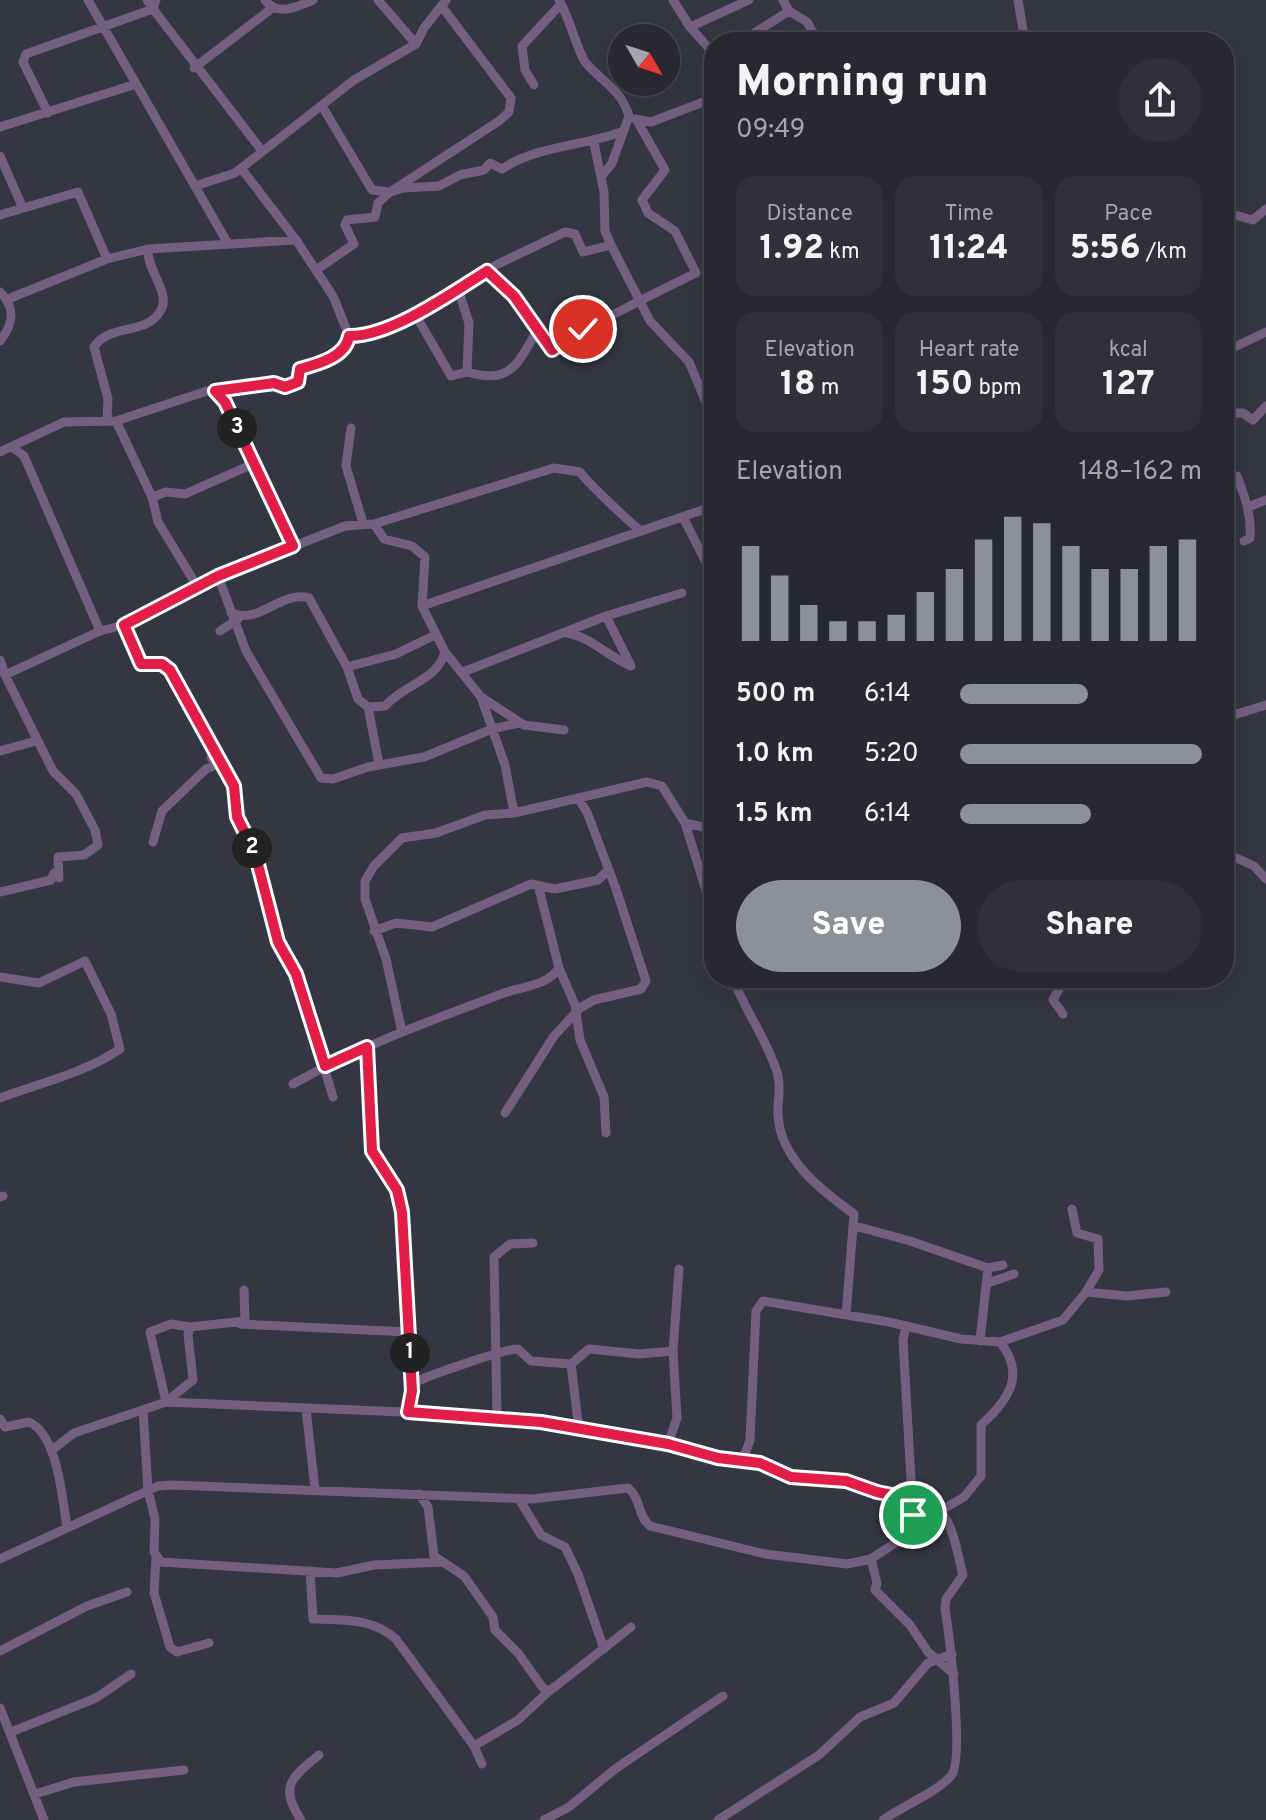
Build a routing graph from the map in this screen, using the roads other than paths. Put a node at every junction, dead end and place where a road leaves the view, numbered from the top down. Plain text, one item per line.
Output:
1 (88, 0) edge
2 (313, 0) edge
3 (378, 0) edge
4 (673, 0) edge
5 (749, 0) edge
6 (783, 0) edge
7 (1018, 0) edge
8 (560, 2) edge
9 (152, 3) edge
10 (268, 4) edge
11 (444, 4) edge
12 (789, 11) junction
13 (690, 27) junction
14 (104, 29) junction
15 (756, 32) edge
16 (813, 32) edge
17 (1023, 32) edge
18 (704, 43) edge
19 (416, 44) junction
20 (194, 68) junction
21 (133, 85) junction
22 (534, 85) dead end
23 (704, 102) edge
24 (322, 106) junction
25 (48, 113) junction
26 (633, 118) junction
27 (0, 127) edge
28 (624, 131) junction
29 (594, 143) junction
30 (262, 151) junction
31 (0, 156) edge
32 (241, 168) junction
33 (601, 177) junction
34 (195, 186) junction
35 (390, 192) junction
36 (22, 206) junction
37 (1266, 209) edge
38 (0, 215) edge
39 (1234, 215) edge
40 (296, 240) junction
41 (227, 242) junction
42 (611, 245) junction
43 (148, 249) junction
44 (107, 259) junction
45 (316, 270) junction
46 (487, 271) junction
47 (458, 289) junction
48 (4, 296) edge
49 (639, 301) junction
50 (415, 314) junction
51 (1266, 332) edge
52 (349, 336) junction
53 (0, 341) edge
54 (1234, 347) edge
55 (552, 350) junction
56 (467, 372) junction
57 (215, 391) junction
58 (704, 397) edge
59 (1266, 406) edge
60 (1234, 413) edge
61 (111, 420) junction
62 (351, 428) dead end
63 (12, 447) junction
64 (0, 452) edge
65 (255, 463) junction
66 (1234, 476) edge
67 (152, 497) junction
68 (1266, 500) edge
69 (1248, 507) junction
70 (704, 510) edge
71 (683, 517) junction
72 (368, 524) junction
73 (642, 531) junction
74 (1244, 541) dead end
75 (293, 546) junction
76 (704, 558) edge
77 (218, 576) junction
78 (197, 586) junction
79 (682, 593) dead end
80 (422, 606) junction
81 (606, 616) junction
82 (235, 617) junction
83 (124, 625) junction
84 (100, 631) junction
85 (220, 631) dead end
86 (566, 632) junction
87 (435, 635) junction
88 (445, 652) junction
89 (2, 666) edge
90 (347, 667) junction
91 (463, 672) junction
92 (481, 697) junction
93 (1266, 705) edge
94 (368, 707) junction
95 (1234, 715) edge
96 (519, 723) junction
97 (492, 729) junction
98 (564, 730) dead end
99 (202, 733) junction
100 (36, 741) junction
101 (0, 751) edge
102 (378, 759) dead end
103 (578, 798) junction
104 (514, 813) junction
105 (685, 823) junction
106 (704, 826) edge
107 (153, 842) dead end
108 (1234, 857) edge
109 (607, 871) junction
110 (1266, 879) edge
111 (704, 884) edge
112 (538, 885) junction
113 (0, 892) edge
114 (374, 931) junction
115 (559, 968) junction
116 (0, 977) edge
117 (737, 988) edge
118 (1059, 988) edge
119 (577, 1014) junction
120 (1063, 1014) dead end
121 (402, 1032) junction
122 (367, 1047) junction
123 (325, 1066) junction
124 (293, 1084) dead end
125 (333, 1097) dead end
126 (0, 1098) edge
127 (505, 1113) dead end
128 (606, 1133) dead end
129 (1072, 1209) dead end
130 (855, 1226) junction
131 (533, 1243) dead end
132 (1003, 1265) dead end
133 (988, 1268) junction
134 (679, 1269) dead end
135 (1014, 1274) dead end
136 (988, 1283) junction
137 (244, 1290) dead end
138 (1086, 1292) junction
139 (1166, 1292) dead end
140 (846, 1315) junction
141 (234, 1324) junction
142 (190, 1327) junction
143 (906, 1327) junction
144 (408, 1332) junction
145 (980, 1341) junction
146 (1000, 1342) junction
147 (673, 1351) junction
148 (495, 1354) junction
149 (571, 1364) junction
150 (412, 1391) junction
151 (166, 1402) junction
152 (306, 1409) junction
153 (143, 1410) junction
154 (408, 1412) junction
155 (497, 1416) junction
156 (0, 1419) edge
157 (579, 1429) junction
158 (668, 1444) junction
159 (52, 1450) junction
160 (738, 1461) junction
161 (315, 1489) junction
162 (148, 1490) junction
163 (419, 1494) junction
164 (519, 1499) junction
165 (912, 1499) junction
166 (942, 1510) junction
167 (67, 1527) junction
168 (156, 1558) junction
169 (0, 1559) edge
170 (871, 1559) junction
171 (443, 1562) junction
172 (310, 1571) junction
173 (127, 1592) dead end
174 (631, 1627) dead end
175 (209, 1643) dead end
176 (604, 1649) junction
177 (0, 1651) edge
178 (952, 1654) junction
179 (939, 1661) junction
180 (131, 1674) dead end
181 (954, 1674) junction
182 (549, 1691) junction
183 (723, 1696) dead end
184 (0, 1708) edge
185 (11, 1732) junction
186 (474, 1746) junction
187 (319, 1755) dead end
188 (482, 1764) dead end
189 (184, 1770) dead end
190 (35, 1794) junction
191 (44, 1820) edge
192 (301, 1820) edge
193 (542, 1820) edge
194 (718, 1820) edge
195 (883, 1820) edge

1 - 14 street
2 - 10 street
3 - 19 street
4 - 13 street
5 - 13 street
6 - 12 street
7 - 17 street
8 - 22 street
8 - 26 street
9 - 14 street
9 - 20 street
10 - 20 street
11 - 19 street
11 - 35 street
12 - 15 street
12 - 16 street
13 - 18 street
14 - 21 street
14 - 25 street
19 - 24 street
20 - 30 street
21 - 25 street
21 - 34 street
23 - 26 street
24 - 30 street
24 - 35 street
25 - 27 street
26 - 28 street
26 - 49 street
28 - 29 street
28 - 33 street
29 - 33 street
29 - 35 street
30 - 32 street
31 - 36 street
32 - 34 street
32 - 40 street
33 - 42 street
34 - 41 street
35 - 45 street
36 - 38 street
36 - 44 street
37 - 39 street
40 - 41 street
40 - 45 street
41 - 43 street
42 - 46 street
42 - 49 street
43 - 44 street
43 - 61 street
44 - 48 street
45 - 52 street
46 - 47 street
46 - 55 street
47 - 50 street
47 - 56 street
48 - 53 street
49 - 55 street
49 - 58 street
50 - 52 street
50 - 56 street
51 - 54 street
52 - 57 street
55 - 56 street
57 - 61 street
57 - 65 street
59 - 60 street
61 - 63 street
61 - 67 street
62 - 72 street
63 - 64 street
63 - 84 street
65 - 67 street
65 - 75 street
66 - 69 street
67 - 78 street
68 - 69 street
69 - 74 street
70 - 71 street
71 - 73 street
71 - 76 street
72 - 73 street
72 - 75 street
72 - 80 street
73 - 80 street
75 - 77 street
77 - 78 street
77 - 82 street
78 - 83 street
79 - 81 street
80 - 87 street
81 - 86 street
81 - 86 street
82 - 85 street
82 - 90 street
82 - 97 street
83 - 84 street
83 - 99 street
84 - 89 street
86 - 91 street
87 - 88 street
87 - 90 street
88 - 91 street
88 - 94 street
89 - 100 street
90 - 94 street
91 - 92 street
92 - 96 street
92 - 97 street
93 - 95 street
94 - 102 street
96 - 97 street
96 - 98 street
97 - 104 street
99 - 107 street
99 - 123 street
100 - 101 street
100 - 113 street
103 - 104 street
103 - 105 street
103 - 109 street
104 - 114 street
105 - 106 street
105 - 111 street
108 - 110 street
109 - 112 street
109 - 119 street
112 - 114 street
112 - 115 street
114 - 121 street
115 - 119 street
115 - 121 street
116 - 126 street
117 - 130 street
118 - 120 street
119 - 127 street
119 - 128 street
121 - 122 street
122 - 123 street
122 - 144 street
123 - 124 street
123 - 125 street
129 - 138 street
130 - 133 street
130 - 140 street
131 - 148 street
132 - 133 street
133 - 136 street
134 - 147 street
135 - 136 street
136 - 145 street
137 - 141 street
138 - 139 street
138 - 146 street
140 - 143 street
140 - 160 street
141 - 142 street
141 - 144 street
142 - 151 street
142 - 151 street
143 - 145 street
143 - 165 street
144 - 150 street
145 - 146 street
146 - 166 street
147 - 149 street
147 - 158 street
148 - 149 street
148 - 150 street
148 - 155 street
149 - 157 street
150 - 154 street
151 - 152 street
151 - 153 street
152 - 154 street
152 - 161 street
153 - 159 street
153 - 162 street
154 - 155 street
155 - 157 street
156 - 159 street
157 - 158 street
158 - 160 street
159 - 167 street
160 - 165 street
161 - 162 street
161 - 163 street
162 - 167 street
162 - 168 street
163 - 164 street
163 - 171 street
164 - 170 street
164 - 176 street
165 - 166 street
165 - 170 street
166 - 178 street
167 - 169 street
168 - 172 street
168 - 175 street
170 - 179 street
171 - 172 street
171 - 182 street
172 - 186 street
173 - 177 street
174 - 176 street
176 - 182 street
178 - 179 street
178 - 181 street
179 - 181 street
179 - 194 street
180 - 185 street
181 - 195 street
182 - 186 street
183 - 193 street
184 - 185 street
185 - 190 street
186 - 188 street
187 - 192 street
189 - 190 street
190 - 191 street

